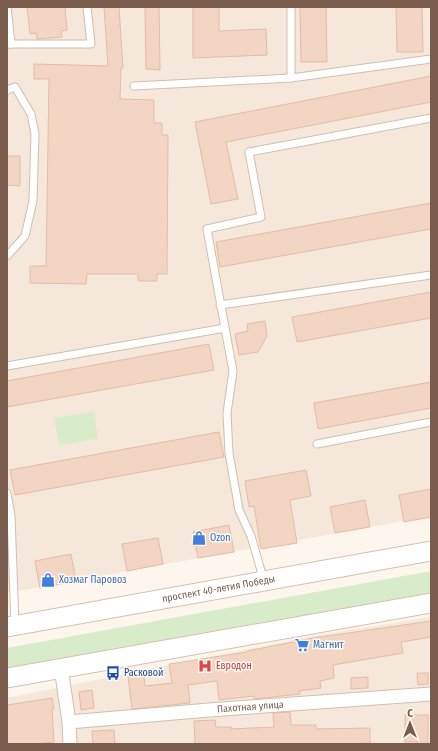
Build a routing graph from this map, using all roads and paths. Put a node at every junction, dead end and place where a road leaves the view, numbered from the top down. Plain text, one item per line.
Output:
1 (7, 7) edge
2 (87, 7) edge
3 (291, 7) edge
4 (9, 44) edge
5 (431, 59) edge
6 (291, 78) junction
7 (134, 86) dead end
8 (7, 91) edge
9 (431, 118) edge
10 (9, 251) edge
11 (431, 275) edge
12 (220, 305) junction
13 (225, 328) junction
14 (7, 366) edge
15 (431, 422) edge
16 (317, 444) dead end
17 (7, 493) edge
18 (431, 551) edge
19 (264, 581) junction
20 (431, 603) edge
21 (11, 626) edge
22 (61, 668) junction
23 (7, 678) edge
24 (431, 694) edge
25 (70, 722) junction
26 (70, 744) edge

1 - 4 lane
2 - 4 lane
3 - 6 lane
5 - 6 lane
6 - 7 lane
8 - 10 lane
9 - 12 lane
11 - 12 lane
12 - 13 lane
13 - 14 lane
13 - 19 lane
15 - 16 lane
17 - 21 lane
18 - 19 main road, проспект 40-летия Победы
19 - 21 main road, проспект 40-летия Победы
20 - 22 main road
22 - 23 main road
22 - 25 street
24 - 25 street, Пахотная улица
25 - 26 street

